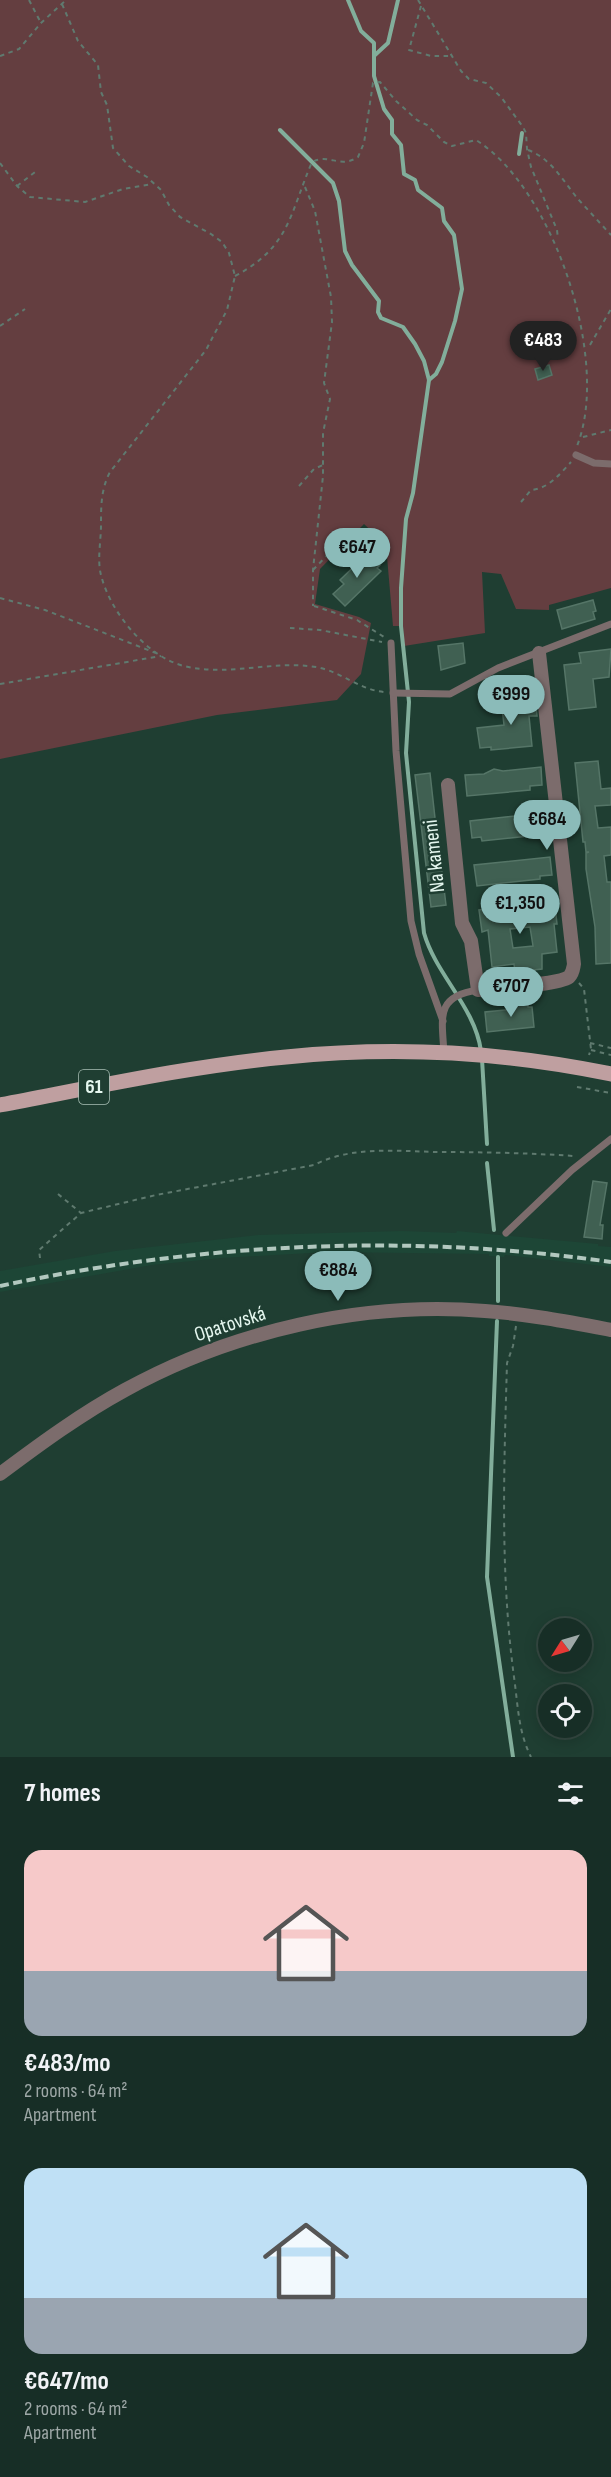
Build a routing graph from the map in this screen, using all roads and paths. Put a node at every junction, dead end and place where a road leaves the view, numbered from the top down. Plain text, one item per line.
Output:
1 (29, 0) edge
2 (66, 0) edge
3 (418, 0) edge
4 (62, 4) junction
5 (422, 5) junction
6 (41, 23) junction
7 (0, 56) edge
8 (452, 56) junction
9 (526, 149) junction
10 (0, 163) edge
11 (35, 172) dead end
12 (152, 184) junction
13 (304, 185) junction
14 (16, 186) junction
15 (611, 235) edge
16 (558, 242) junction
17 (235, 276) junction
18 (575, 285) dead end
19 (25, 309) dead end
20 (611, 309) edge
21 (583, 316) dead end
22 (0, 326) edge
23 (585, 326) dead end
24 (588, 336) dead end
25 (590, 345) junction
26 (591, 354) dead end
27 (591, 363) dead end
28 (591, 374) dead end
29 (592, 396) dead end
30 (611, 430) edge
31 (576, 455) joint
32 (611, 464) edge
33 (323, 465) junction
34 (299, 486) dead end
35 (522, 502) dead end
36 (338, 545) dead end
37 (313, 570) junction
38 (0, 598) edge
39 (611, 624) edge
40 (290, 628) dead end
41 (378, 641) dead end
42 (391, 644) joint
43 (539, 653) junction
44 (161, 656) junction
45 (0, 684) edge
46 (393, 693) junction
47 (448, 785) dead end
48 (572, 973) junction
49 (472, 991) junction
50 (443, 1021) junction
51 (590, 1043) junction
52 (611, 1048) edge
53 (444, 1053) junction
54 (611, 1055) edge
55 (611, 1074) edge
56 (578, 1087) dead end
57 (611, 1093) edge
58 (0, 1105) edge
59 (611, 1139) edge
60 (588, 1157) junction
61 (58, 1194) dead end
62 (81, 1213) junction
63 (506, 1233) dead end
64 (40, 1258) dead end
65 (518, 1314) junction
66 (611, 1330) edge
67 (0, 1474) edge
68 (531, 1757) edge

1 - 6 path
2 - 4 path
3 - 5 path
4 - 6 path
4 - 12 path
5 - 8 path
5 - 8 path
6 - 7 path
8 - 9 path
9 - 15 path
9 - 16 path
10 - 14 path
11 - 14 path
12 - 14 path
12 - 17 path
13 - 16 path
13 - 17 path
13 - 33 path
16 - 18 path
17 - 44 path
19 - 22 path
20 - 25 path
21 - 23 path
24 - 25 path
25 - 26 path
27 - 28 path
29 - 30 path
31 - 32 lane
31 - 35 path
33 - 34 path
33 - 37 path
36 - 37 path
37 - 42 path
38 - 44 path
39 - 43 lane
40 - 41 path
42 - 46 lane
43 - 46 lane
43 - 48 street
44 - 45 path
44 - 46 path
46 - 50 lane
47 - 49 street, Na kameni
48 - 49 street
48 - 51 path
49 - 50 lane
50 - 53 lane
51 - 52 path
51 - 54 path
53 - 55 main road, 61
53 - 58 main road, 61
56 - 57 path
59 - 60 lane
60 - 62 path
60 - 63 lane
61 - 62 path
62 - 64 path
65 - 66 street, Opatovská
65 - 67 street, Opatovská
65 - 68 path

